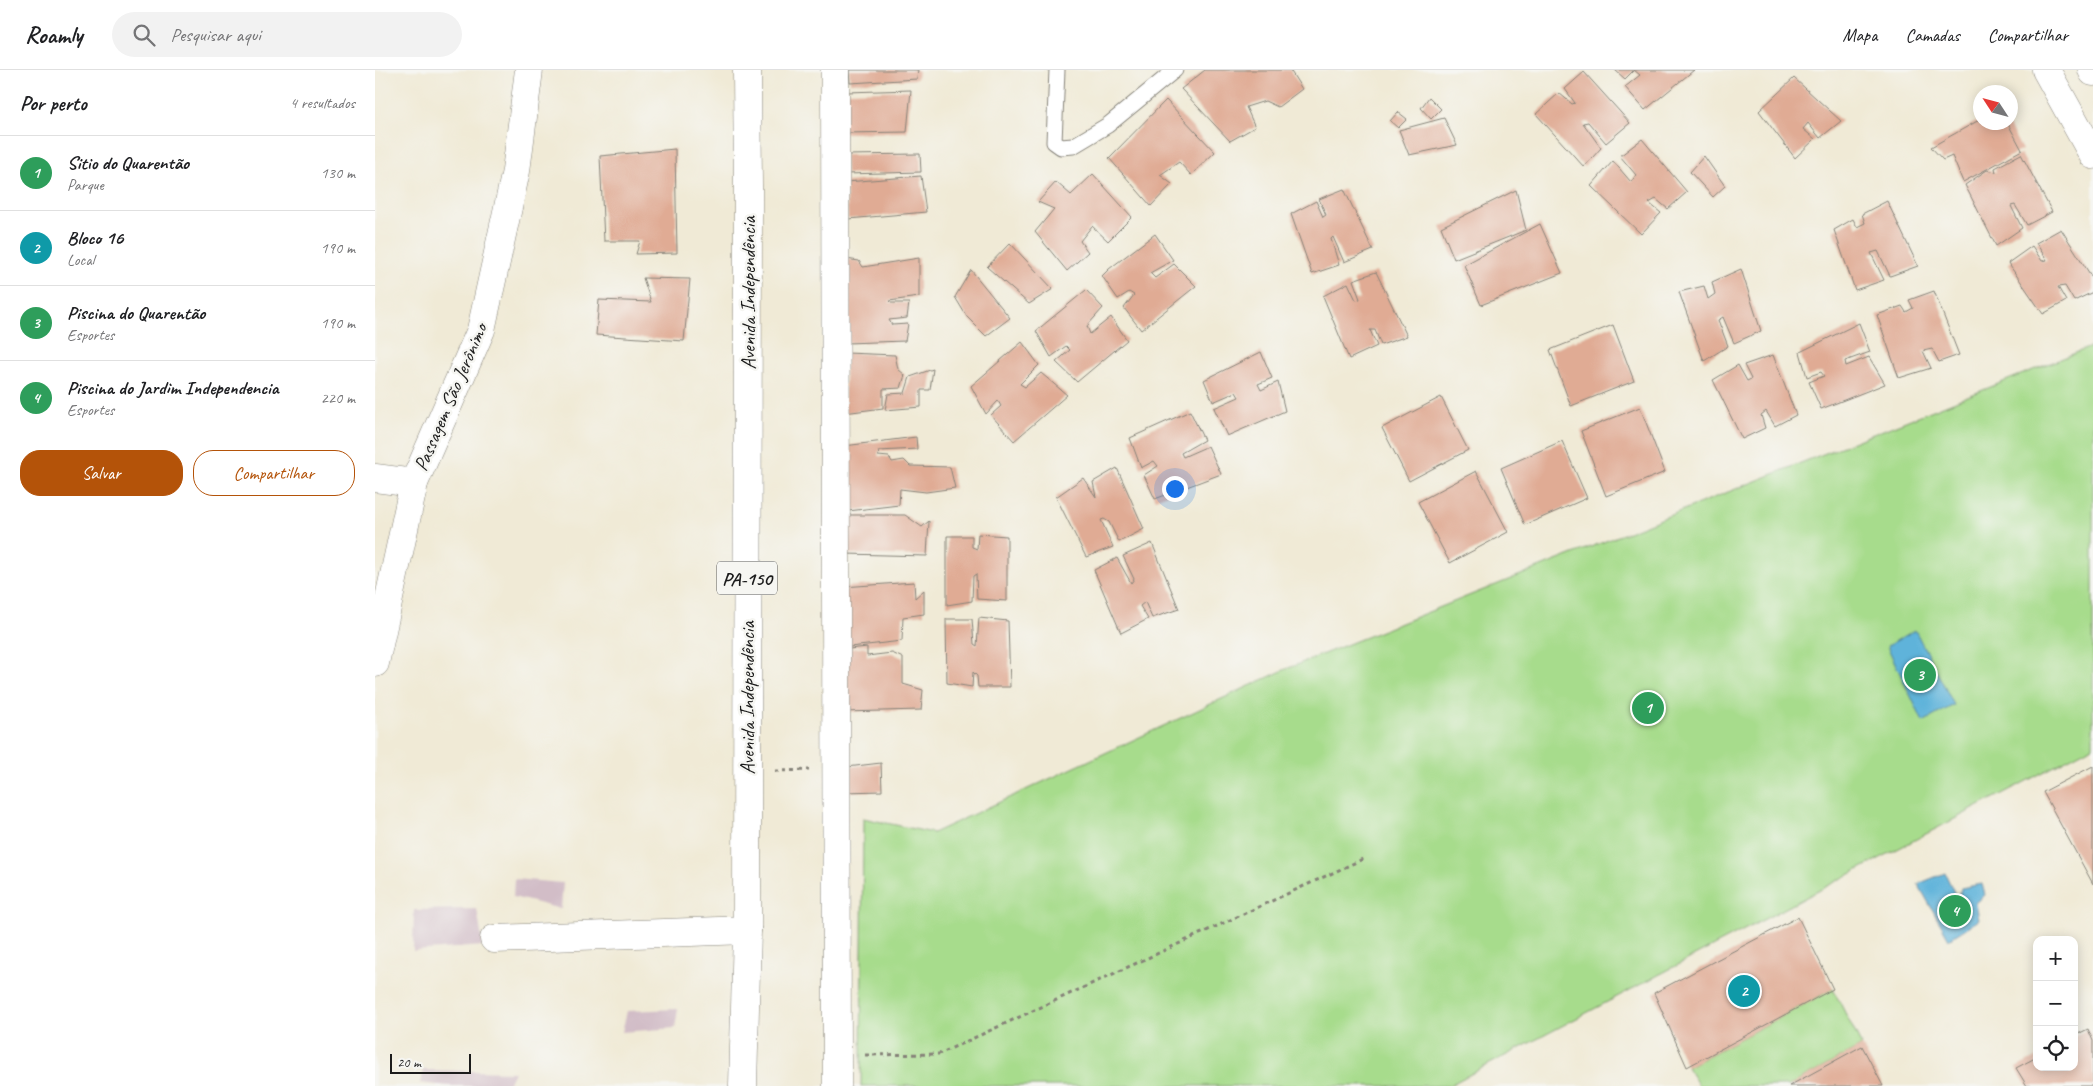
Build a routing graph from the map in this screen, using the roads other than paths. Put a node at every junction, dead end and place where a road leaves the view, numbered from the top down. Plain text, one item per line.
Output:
1 (529, 70) edge
2 (747, 70) edge
3 (835, 70) edge
4 (1057, 70) edge
5 (1175, 70) edge
6 (2047, 70) edge
7 (2093, 156) edge
8 (375, 478) edge
9 (414, 483) junction
10 (375, 663) edge
11 (747, 930) junction
12 (494, 939) dead end
13 (743, 1086) edge
14 (837, 1086) edge

1 - 9 main road, Passagem São Jerônimo
2 - 11 main road, Avenida Independência / PA-150
3 - 14 main road
4 - 5 lane
6 - 7 main road
8 - 9 main road
9 - 10 main road, Passagem São Jerônimo
11 - 12 main road
11 - 13 main road, Avenida Independência / PA-150

